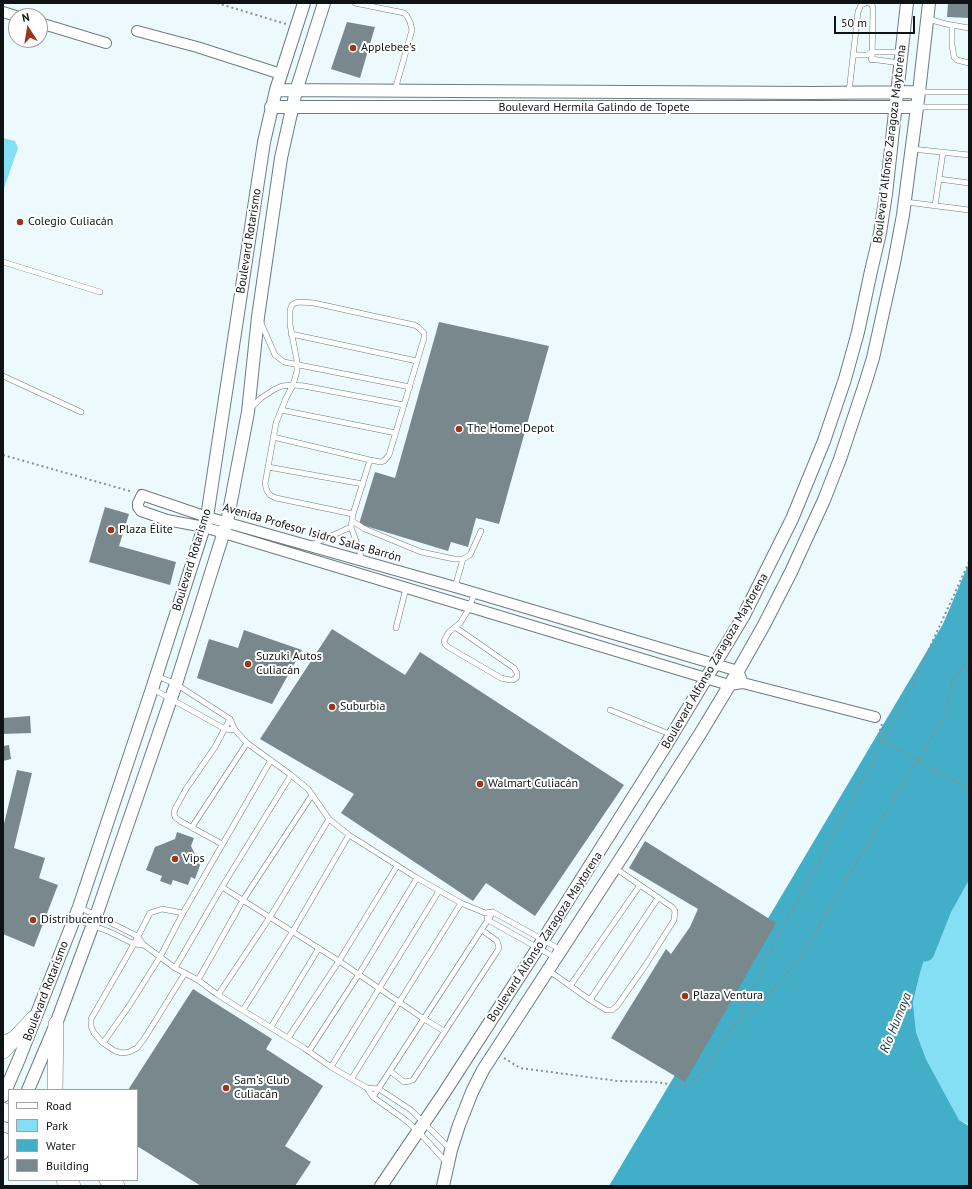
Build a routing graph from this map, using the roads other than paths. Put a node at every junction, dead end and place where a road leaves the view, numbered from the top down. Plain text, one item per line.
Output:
1 (304, 3) edge
2 (324, 3) edge
3 (355, 3) edge
4 (865, 3) edge
5 (869, 3) edge
6 (907, 3) edge
7 (929, 3) edge
8 (927, 19) junction
9 (48, 25) edge
10 (952, 25) junction
11 (969, 28) edge
12 (137, 31) dead end
13 (106, 43) dead end
14 (872, 52) junction
15 (852, 55) junction
16 (867, 56) junction
17 (902, 57) junction
18 (872, 60) junction
19 (969, 63) edge
20 (281, 74) junction
21 (276, 90) junction
22 (296, 91) junction
23 (394, 91) junction
24 (849, 92) junction
25 (898, 92) junction
26 (919, 92) junction
27 (969, 92) edge
28 (271, 107) junction
29 (292, 107) junction
30 (895, 107) junction
31 (969, 107) edge
32 (916, 108) junction
33 (911, 149) junction
34 (943, 152) junction
35 (969, 156) edge
36 (939, 179) junction
37 (969, 184) edge
38 (905, 202) junction
39 (935, 206) junction
40 (969, 210) edge
41 (3, 262) edge
42 (100, 292) dead end
43 (258, 317) junction
44 (291, 334) junction
45 (417, 361) junction
46 (298, 366) junction
47 (3, 376) edge
48 (845, 379) junction
49 (865, 384) junction
50 (293, 385) junction
51 (410, 387) junction
52 (404, 406) junction
53 (281, 410) junction
54 (81, 412) dead end
55 (248, 412) junction
56 (396, 433) junction
57 (273, 437) junction
58 (370, 460) junction
59 (268, 467) junction
60 (363, 484) junction
61 (353, 514) junction
62 (352, 521) junction
63 (205, 522) junction
64 (225, 528) junction
65 (351, 528) junction
66 (481, 531) dead end
67 (309, 546) junction
68 (463, 559) junction
69 (362, 561) junction
70 (455, 587) junction
71 (406, 588) junction
72 (475, 593) junction
73 (469, 606) junction
74 (455, 627) junction
75 (396, 628) dead end
76 (716, 664) junction
77 (738, 671) junction
78 (156, 676) junction
79 (706, 678) junction
80 (743, 682) junction
81 (176, 684) junction
82 (729, 685) junction
83 (152, 689) junction
84 (170, 698) junction
85 (610, 710) dead end
86 (876, 717) road end
87 (230, 719) junction
88 (225, 729) junction
89 (236, 730) junction
90 (672, 735) junction
91 (247, 743) junction
92 (271, 760) junction
93 (291, 775) junction
94 (312, 795) junction
95 (329, 819) junction
96 (192, 827) junction
97 (349, 834) junction
98 (222, 844) junction
99 (397, 866) junction
100 (615, 868) junction
101 (417, 878) junction
102 (640, 885) junction
103 (222, 887) junction
104 (439, 891) junction
105 (658, 898) junction
106 (243, 900) junction
107 (461, 903) junction
108 (79, 907) junction
109 (493, 912) junction
110 (183, 913) junction
111 (485, 914) junction
112 (270, 917) junction
113 (74, 919) junction
114 (488, 920) junction
115 (94, 921) junction
116 (482, 930) junction
117 (293, 931) junction
118 (137, 936) junction
119 (134, 944) junction
120 (541, 944) junction
121 (144, 945) junction
122 (319, 948) junction
123 (559, 954) junction
124 (160, 957) junction
125 (339, 961) junction
126 (175, 968) junction
127 (548, 970) junction
128 (185, 973) junction
129 (359, 974) junction
130 (198, 980) junction
131 (570, 986) junction
132 (379, 988) junction
133 (218, 995) junction
134 (590, 1000) junction
135 (400, 1003) junction
136 (243, 1010) junction
137 (34, 1018) junction
138 (424, 1019) junction
139 (56, 1024) junction
140 (270, 1027) junction
141 (444, 1031) junction
142 (19, 1034) junction
143 (3, 1038) edge
144 (288, 1038) junction
145 (103, 1043) junction
146 (3, 1051) edge
147 (309, 1051) junction
148 (331, 1067) junction
149 (390, 1071) junction
150 (352, 1078) junction
151 (367, 1088) junction
152 (28, 1089) edge
153 (55, 1089) edge
154 (379, 1089) junction
155 (3, 1096) edge
156 (373, 1097) junction
157 (421, 1126) junction
158 (451, 1150) junction
159 (447, 1164) junction
160 (381, 1186) edge
161 (443, 1186) edge

1 - 20 street, Boulevard Rotarismo
2 - 22 street, Boulevard Rotarismo
3 - 23 lane
4 - 15 lane
5 - 14 lane
6 - 17 street, Boulevard Alfonso Zaragoza Maytorena
7 - 8 street, Boulevard Alfonso Zaragoza Maytorena
8 - 10 lane
8 - 26 street, Boulevard Alfonso Zaragoza Maytorena
9 - 13 street
10 - 11 lane
10 - 19 lane
12 - 20 street
14 - 16 lane
14 - 17 lane
14 - 18 lane
15 - 16 lane
15 - 24 lane
16 - 18 lane
17 - 18 lane
17 - 25 street, Boulevard Alfonso Zaragoza Maytorena
20 - 21 street, Boulevard Rotarismo
21 - 22 street, Boulevard Hermila Galindo de Topete
21 - 28 street, Boulevard Rotarismo
22 - 23 street, Boulevard Hermila Galindo de Topete
22 - 29 street, Boulevard Rotarismo
23 - 24 street, Boulevard Hermila Galindo de Topete
24 - 25 street, Boulevard Hermila Galindo de Topete
25 - 26 street, Boulevard Hermila Galindo de Topete
25 - 30 street, Boulevard Alfonso Zaragoza Maytorena
26 - 27 lane
26 - 32 street, Boulevard Alfonso Zaragoza Maytorena
28 - 29 street, Boulevard Hermila Galindo de Topete
28 - 63 street, Boulevard Rotarismo
29 - 30 street, Boulevard Hermila Galindo de Topete
29 - 43 street, Boulevard Rotarismo
30 - 32 street, Boulevard Hermila Galindo de Topete
30 - 48 street, Boulevard Alfonso Zaragoza Maytorena
31 - 32 lane
32 - 33 street, Boulevard Alfonso Zaragoza Maytorena
33 - 34 lane
33 - 38 street, Boulevard Alfonso Zaragoza Maytorena
34 - 35 lane
34 - 36 lane
36 - 37 lane
36 - 39 lane
38 - 39 lane
38 - 49 street, Boulevard Alfonso Zaragoza Maytorena
39 - 40 lane
41 - 42 lane
43 - 46 lane
43 - 55 street, Boulevard Rotarismo
44 - 45 lane
44 - 45 lane
44 - 46 lane
45 - 51 lane
46 - 50 lane
46 - 51 lane
47 - 54 lane
48 - 49 street
48 - 76 street, Boulevard Alfonso Zaragoza Maytorena
49 - 77 street, Boulevard Alfonso Zaragoza Maytorena
50 - 52 lane
50 - 53 lane
50 - 55 lane
51 - 52 lane
52 - 56 lane
53 - 56 lane
53 - 57 lane
55 - 64 street, Boulevard Rotarismo
56 - 58 lane
57 - 58 lane
57 - 59 lane
58 - 60 lane
59 - 60 lane
59 - 61 lane
60 - 61 lane
61 - 62 lane
62 - 65 lane
62 - 68 lane
63 - 63 street, Avenida Profesor Isidro Salas Barrón
63 - 64 street, Avenida Profesor Isidro Salas Barrón
63 - 78 street, Boulevard Rotarismo
64 - 67 street, Avenida Profesor Isidro Salas Barrón
64 - 71 street, Avenida Profesor Isidro Salas Barrón
64 - 81 street, Boulevard Rotarismo
65 - 67 lane
65 - 69 lane
66 - 68 lane
67 - 69 street, Avenida Profesor Isidro Salas Barrón
68 - 70 lane
69 - 70 street, Avenida Profesor Isidro Salas Barrón
70 - 72 street, Avenida Profesor Isidro Salas Barrón
71 - 73 street, Avenida Profesor Isidro Salas Barrón
71 - 75 lane
72 - 73 lane
72 - 76 street, Avenida Profesor Isidro Salas Barrón
73 - 74 lane
73 - 79 street, Avenida Profesor Isidro Salas Barrón
74 - 74 lane
76 - 77 street, Avenida Profesor Isidro Salas Barrón
76 - 79 street, Boulevard Alfonso Zaragoza Maytorena
77 - 80 street
77 - 82 street, Boulevard Alfonso Zaragoza Maytorena
78 - 81 lane
78 - 83 street, Boulevard Rotarismo
79 - 82 street, Avenida Profesor Isidro Salas Barrón
79 - 90 street, Boulevard Alfonso Zaragoza Maytorena
80 - 82 street, Avenida Profesor Isidro Salas Barrón
80 - 86 street, Avenida Profesor Isidro Salas Barrón
81 - 84 street, Boulevard Rotarismo
81 - 87 lane
82 - 100 street, Boulevard Alfonso Zaragoza Maytorena
83 - 84 lane
83 - 108 street, Boulevard Rotarismo
84 - 88 lane
84 - 115 street, Boulevard Rotarismo
85 - 90 lane
87 - 88 lane
87 - 89 lane
88 - 89 lane
88 - 96 lane
89 - 91 lane
90 - 120 street, Boulevard Alfonso Zaragoza Maytorena
91 - 92 lane
91 - 96 lane
92 - 93 lane
92 - 98 lane
93 - 94 lane
93 - 103 lane
94 - 95 lane
94 - 106 lane
95 - 97 lane
95 - 112 lane
96 - 98 lane
97 - 99 lane
97 - 117 lane
98 - 110 lane
99 - 101 lane
99 - 125 lane
100 - 102 lane
100 - 123 street, Boulevard Alfonso Zaragoza Maytorena
101 - 104 lane
101 - 129 lane
102 - 105 lane
102 - 131 lane
103 - 106 lane
103 - 126 lane
104 - 107 lane
104 - 132 lane
105 - 134 lane
105 - 134 lane
106 - 112 lane
106 - 130 lane
107 - 111 lane
107 - 135 lane
108 - 113 street, Boulevard Rotarismo
108 - 115 lane
109 - 111 lane
109 - 114 lane
109 - 120 lane
110 - 118 lane
110 - 124 lane
111 - 114 lane
112 - 117 lane
112 - 133 lane
113 - 115 lane
113 - 137 street, Boulevard Rotarismo
114 - 116 lane
114 - 120 lane
115 - 118 lane
115 - 119 lane
115 - 139 street, Boulevard Rotarismo
116 - 138 lane
116 - 141 lane
117 - 122 lane
117 - 136 lane
118 - 119 lane
118 - 121 lane
119 - 121 lane
119 - 145 lane
120 - 123 lane
120 - 123 lane
120 - 157 street, Boulevard Alfonso Zaragoza Maytorena
121 - 124 lane
122 - 125 lane
122 - 140 lane
123 - 127 street, Boulevard Alfonso Zaragoza Maytorena
124 - 126 lane
124 - 145 lane
125 - 129 lane
125 - 144 lane
126 - 128 lane
127 - 131 lane
127 - 158 street, Boulevard Alfonso Zaragoza Maytorena
128 - 130 lane
128 - 145 lane
129 - 132 lane
129 - 147 lane
130 - 133 lane
131 - 134 lane
132 - 135 lane
132 - 148 lane
133 - 136 lane
135 - 138 lane
135 - 150 lane
136 - 140 lane
137 - 142 main road
137 - 155 street, Boulevard Rotarismo
138 - 141 lane
138 - 149 lane
139 - 152 street, Boulevard Rotarismo
139 - 153 main road
140 - 144 lane
141 - 149 lane
142 - 143 lane
142 - 146 main road
144 - 147 lane
147 - 148 lane
148 - 150 lane
149 - 154 lane
150 - 151 lane
151 - 154 lane
151 - 156 lane
154 - 156 lane
154 - 157 lane
156 - 157 lane
157 - 158 lane
157 - 159 lane
157 - 160 street, Boulevard Alfonso Zaragoza Maytorena
158 - 159 street, Boulevard Alfonso Zaragoza Maytorena
159 - 161 street, Boulevard Alfonso Zaragoza Maytorena

